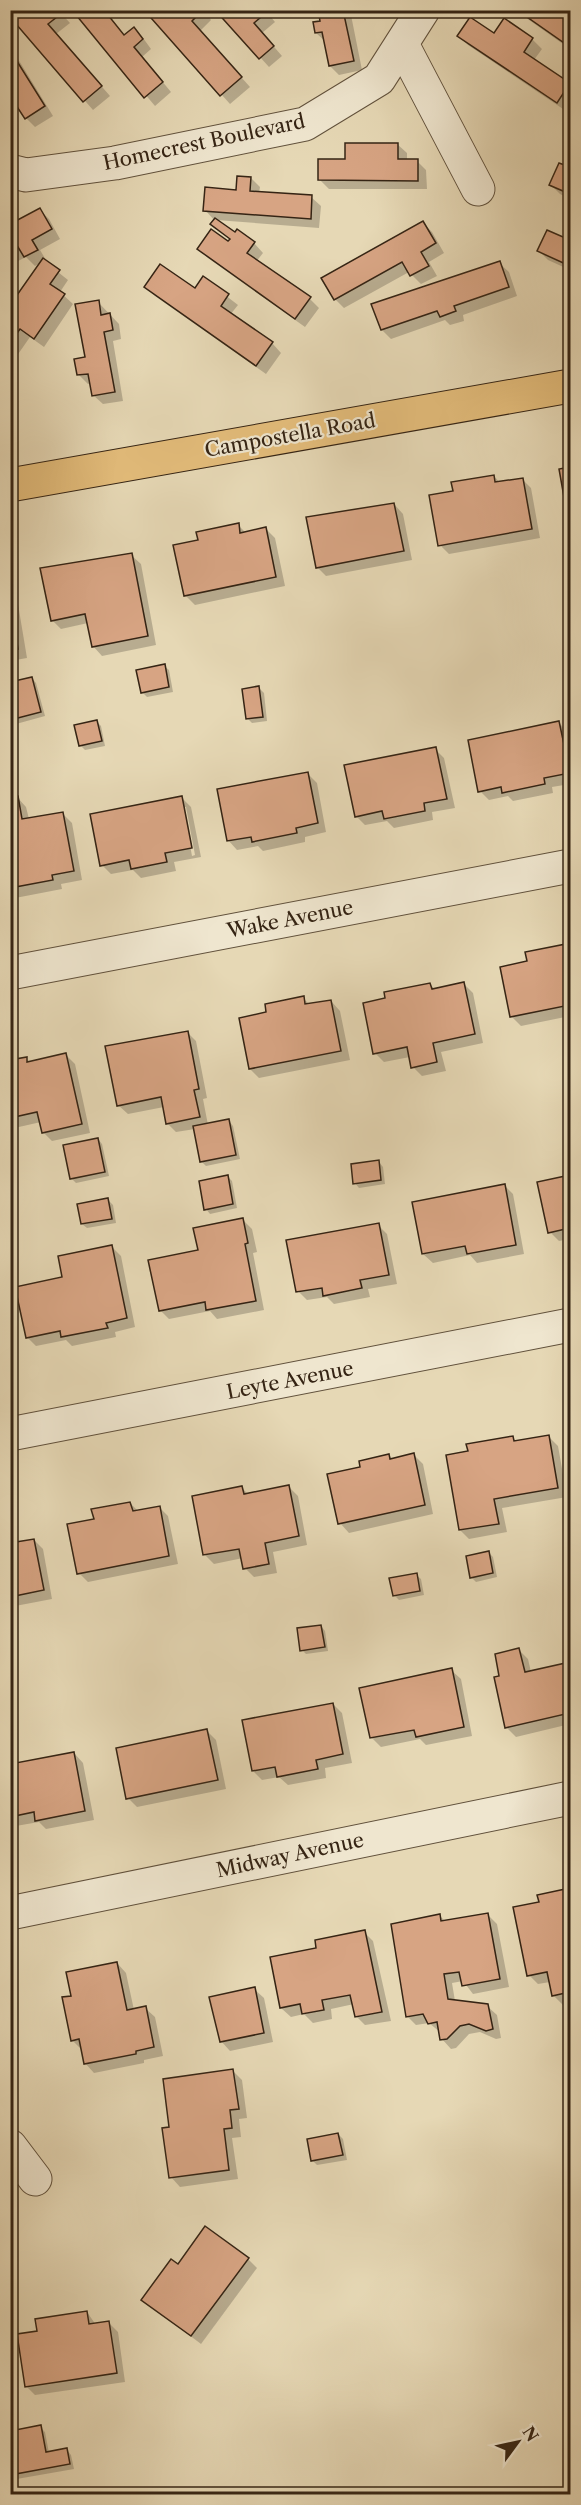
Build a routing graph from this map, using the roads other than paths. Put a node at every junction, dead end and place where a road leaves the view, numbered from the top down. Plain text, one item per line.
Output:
1 (423, 10) edge
2 (402, 44) junction
3 (10, 171) edge
4 (478, 189) dead end
5 (570, 386) edge
6 (10, 485) edge
7 (570, 866) edge
8 (10, 972) edge
9 (570, 1325) edge
10 (10, 1434) edge
11 (570, 1798) edge
12 (10, 1913) edge
13 (10, 2146) edge
14 (35, 2179) dead end

1 - 2 street, Homecrest Boulevard
2 - 3 street, Homecrest Boulevard
2 - 4 street
5 - 6 main road, Campostella Road
7 - 8 street, Wake Avenue
9 - 10 street, Leyte Avenue
11 - 12 street, Midway Avenue
13 - 14 street

